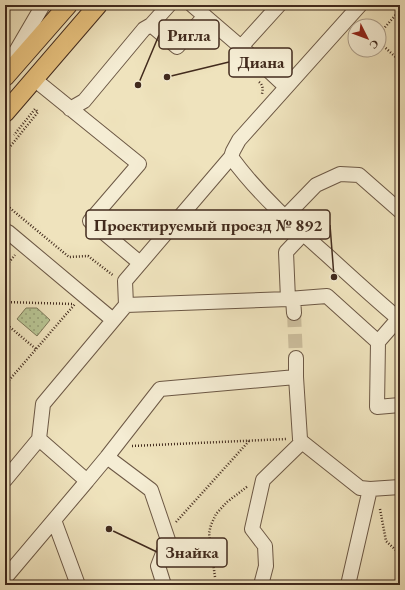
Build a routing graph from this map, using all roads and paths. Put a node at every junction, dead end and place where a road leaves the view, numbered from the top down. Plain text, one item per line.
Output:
1 (43, 5) edge
2 (68, 5) edge
3 (169, 5) edge
4 (192, 5) edge
5 (279, 5) edge
6 (360, 5) edge
7 (97, 8) edge
8 (400, 10) edge
9 (204, 16) junction
10 (151, 25) junction
11 (387, 25) edge
12 (241, 47) junction
13 (387, 49) edge
14 (400, 61) edge
15 (5, 70) edge
16 (5, 77) edge
17 (255, 78) dead end
18 (34, 79) junction
19 (286, 87) junction
20 (262, 95) dead end
21 (70, 109) junction
22 (5, 113) edge
23 (14, 135) dead end
24 (5, 153) edge
25 (231, 157) junction
26 (5, 204) edge
27 (400, 211) edge
28 (285, 216) junction
29 (8, 232) dead end
30 (303, 234) junction
31 (140, 263) junction
32 (114, 277) dead end
33 (79, 299) junction
34 (291, 299) junction
35 (5, 302) edge
36 (126, 305) junction
37 (294, 313) tunnel mouth
38 (113, 320) junction
39 (399, 320) edge
40 (5, 323) edge
41 (378, 342) junction
42 (36, 349) junction
43 (296, 358) tunnel mouth
44 (296, 377) junction
45 (5, 385) edge
46 (400, 405) edge
47 (39, 439) junction
48 (301, 440) junction
49 (249, 441) junction
50 (111, 452) junction
51 (5, 480) edge
52 (264, 480) junction
53 (87, 481) junction
54 (400, 488) edge
55 (373, 489) junction
56 (54, 520) junction
57 (166, 533) junction
58 (400, 554) edge
59 (215, 577) dead end
60 (5, 578) edge
61 (400, 582) edge
62 (78, 585) edge
63 (164, 585) edge
64 (261, 585) edge
65 (348, 585) edge
66 (397, 585) edge

1 - 15 street
2 - 16 main road
3 - 10 street
4 - 9 street
5 - 12 street
6 - 19 street
7 - 18 main road
8 - 11 path
9 - 10 street
9 - 12 street
10 - 21 street
12 - 19 street
13 - 14 path
17 - 20 path
18 - 21 street
18 - 22 main road
19 - 25 street
21 - 31 street
23 - 24 path
25 - 28 street
25 - 31 street
26 - 32 path
27 - 28 street
28 - 30 street
29 - 33 street
30 - 34 street
30 - 39 street
31 - 36 street
33 - 35 path
33 - 38 street
33 - 42 path
34 - 36 street
34 - 37 street
34 - 41 street
36 - 38 street
38 - 47 street
39 - 41 street
40 - 42 path
41 - 46 street
42 - 45 path
43 - 44 street
44 - 48 street
44 - 50 street
47 - 51 street
47 - 53 street
48 - 49 path
48 - 52 street
48 - 55 street
49 - 50 path
49 - 57 path
50 - 53 street
50 - 57 street
52 - 59 path
52 - 64 street
53 - 56 street
54 - 55 street
55 - 58 path
55 - 65 street
56 - 60 street
56 - 62 street
57 - 63 street
61 - 66 path

